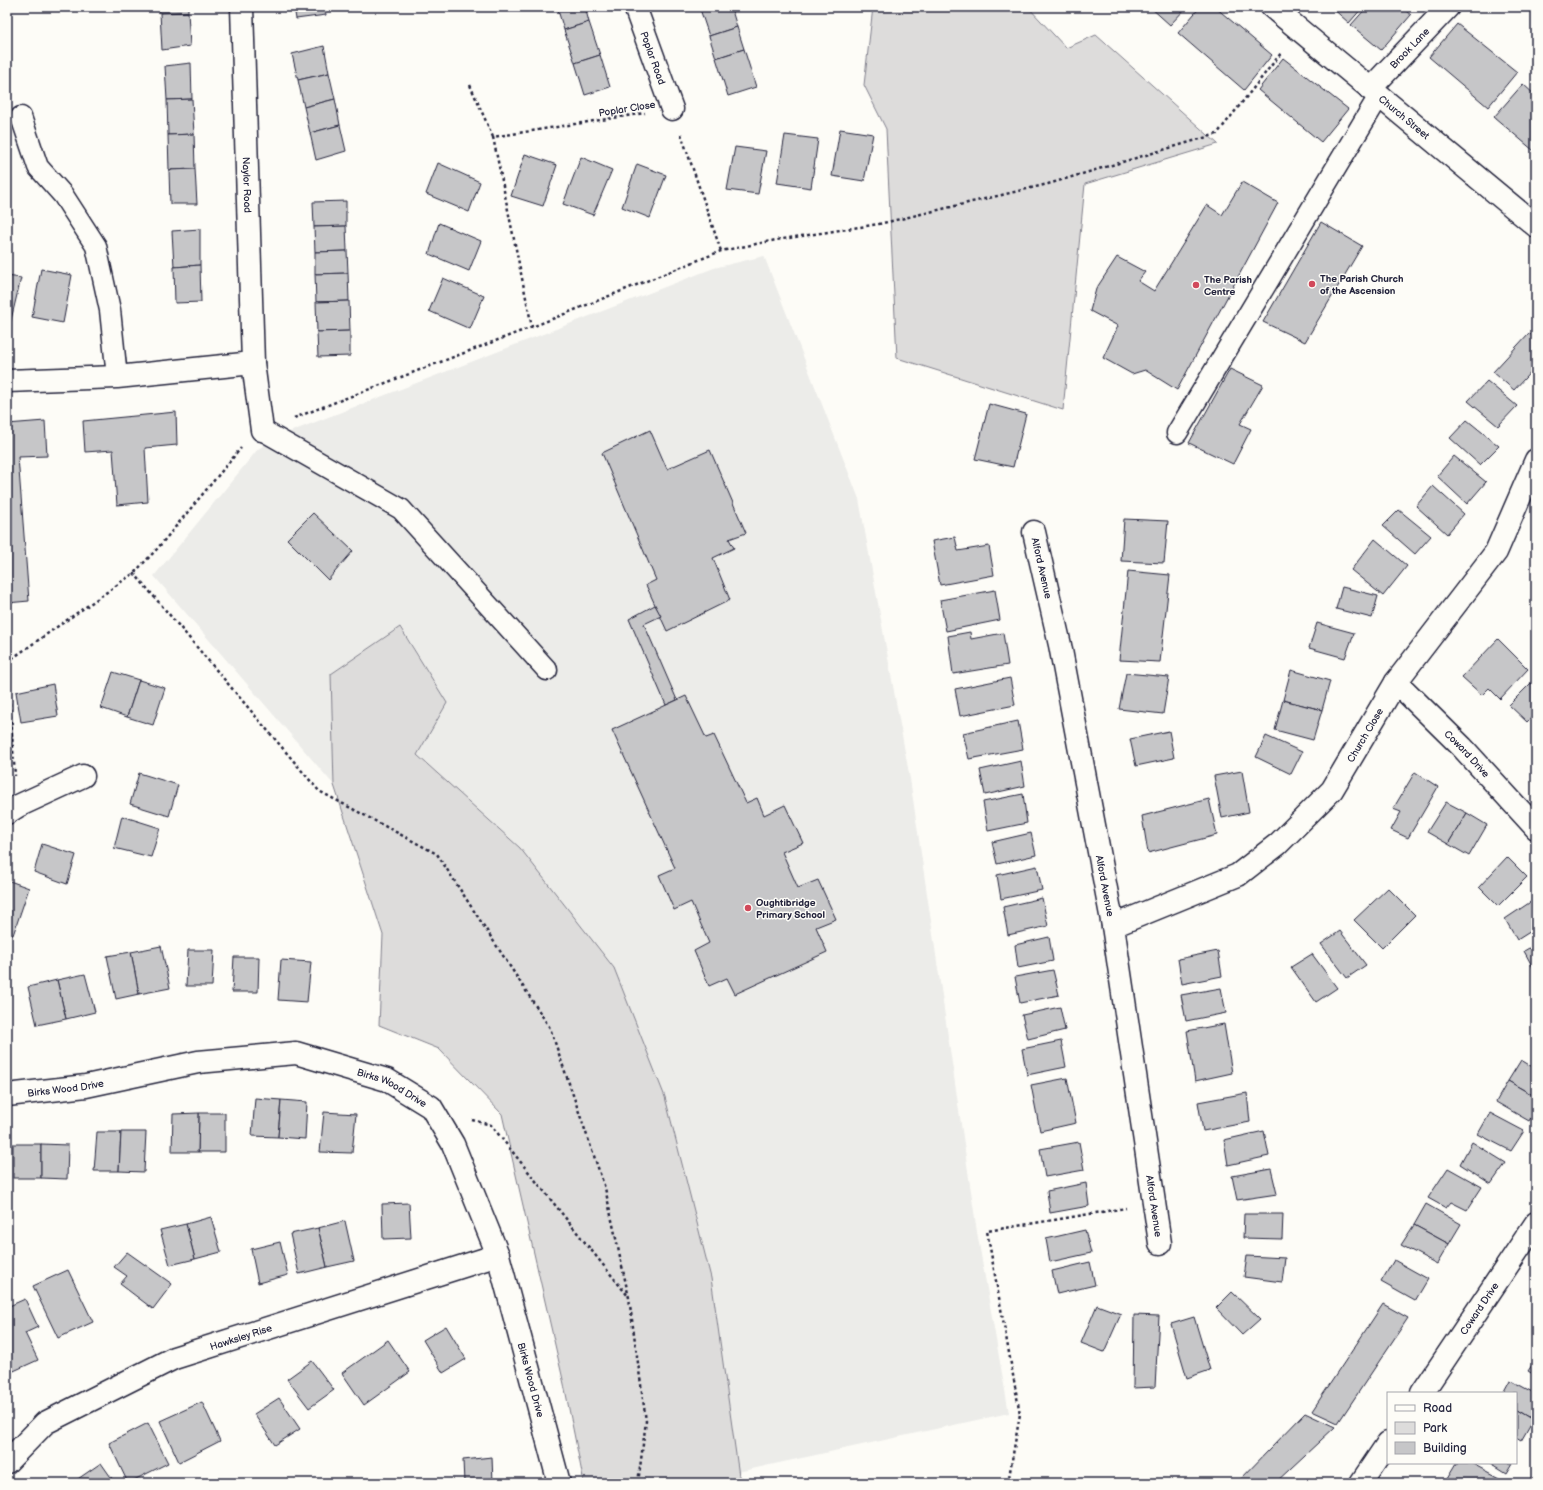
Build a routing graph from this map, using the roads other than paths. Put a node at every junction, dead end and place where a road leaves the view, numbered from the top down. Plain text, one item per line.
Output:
1 (242, 7) edge
2 (635, 7) edge
3 (1272, 7) edge
4 (1448, 7) edge
5 (1374, 92) junction
6 (672, 109) road end
7 (21, 117) dead end
8 (1536, 226) edge
9 (253, 363) junction
10 (117, 377) junction
11 (7, 381) edge
12 (262, 430) joint
13 (1176, 433) dead end
14 (1536, 460) edge
15 (1034, 532) dead end
16 (547, 670) dead end
17 (1396, 682) junction
18 (83, 776) dead end
19 (12, 810) edge
20 (1536, 828) edge
21 (1113, 926) junction
22 (7, 1095) edge
23 (1536, 1223) edge
24 (1160, 1243) dead end
25 (498, 1255) junction
26 (1423, 1392) edge
27 (1387, 1444) edge
28 (7, 1462) edge
29 (559, 1483) edge
30 (1361, 1483) edge

1 - 9 street, Naylor Road
2 - 6 street, Poplar Road
3 - 5 street, Church Street
4 - 5 street, Brook Lane
5 - 8 street, Church Street
5 - 13 lane
7 - 10 lane
9 - 10 street
9 - 12 street, Naylor Road
10 - 11 street
12 - 16 lane
14 - 17 street, Church Close
15 - 21 street, Alford Avenue
17 - 20 street, Coward Drive
17 - 21 street, Church Close
18 - 19 street
21 - 24 street, Alford Avenue
22 - 25 street, Birks Wood Drive
23 - 26 street, Coward Drive
25 - 28 street, Hawksley Rise
25 - 29 street, Birks Wood Drive
27 - 30 street

